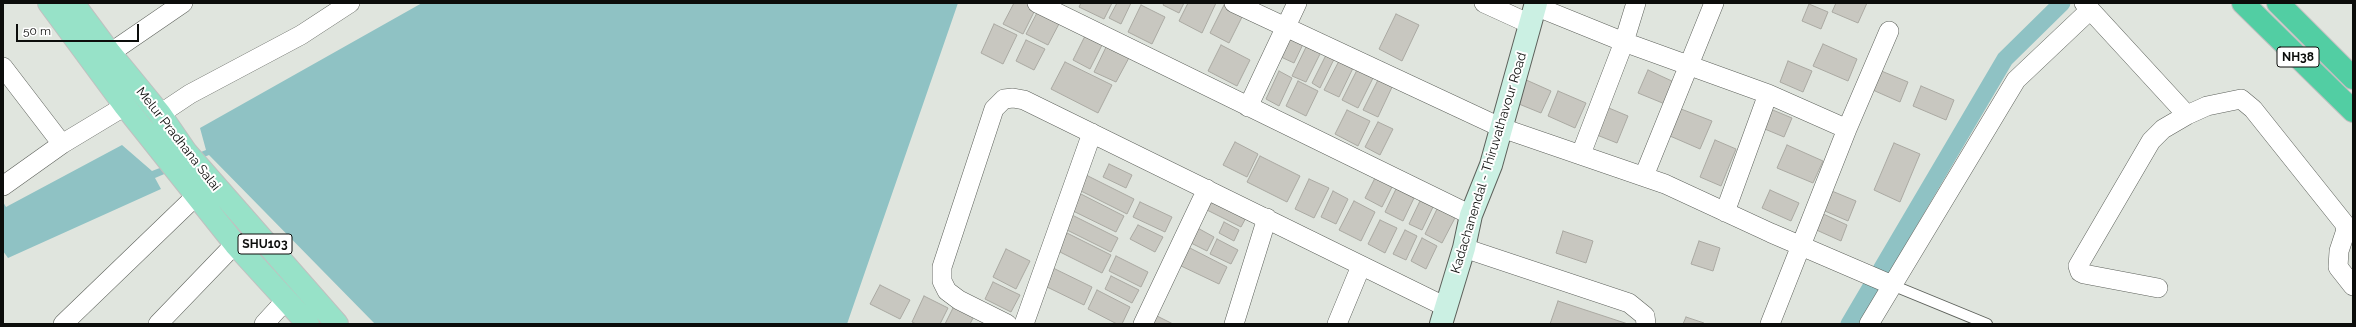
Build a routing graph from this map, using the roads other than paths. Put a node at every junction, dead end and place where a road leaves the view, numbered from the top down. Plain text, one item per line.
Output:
1 (49, 3) edge
2 (73, 3) edge
3 (183, 3) edge
4 (350, 3) edge
5 (1037, 3) edge
6 (1234, 3) edge
7 (1297, 3) edge
8 (1484, 3) edge
9 (1636, 3) edge
10 (1714, 3) edge
11 (2243, 3) edge
12 (2278, 3) edge
13 (2087, 5) edge
14 (1534, 11) edge
15 (1285, 27) junction
16 (1889, 31) dead end
17 (1624, 42) junction
18 (110, 53) junction
19 (1689, 64) junction
20 (3, 67) edge
21 (2353, 78) edge
22 (1768, 94) junction
23 (125, 106) junction
24 (1248, 107) junction
25 (2353, 111) edge
26 (160, 114) junction
27 (2187, 114) junction
28 (1502, 128) junction
29 (1847, 129) junction
30 (1092, 133) junction
31 (62, 144) junction
32 (1581, 154) junction
33 (183, 162) junction
34 (1644, 176) junction
35 (3, 186) edge
36 (1208, 189) junction
37 (196, 195) junction
38 (1725, 212) junction
39 (1471, 215) junction
40 (1267, 218) junction
41 (235, 244) junction
42 (1802, 246) junction
43 (1464, 248) junction
44 (1361, 266) junction
45 (1883, 281) junction
46 (2353, 286) edge
47 (2158, 288) dead end
48 (286, 300) junction
49 (1444, 316) edge
50 (63, 324) edge
51 (158, 324) edge
52 (264, 324) edge
53 (308, 324) edge
54 (337, 324) edge
55 (1008, 324) edge
56 (1024, 324) edge
57 (1143, 324) edge
58 (1234, 324) edge
59 (1337, 324) edge
60 (1646, 324) edge
61 (1770, 324) edge
62 (1870, 324) edge
63 (1987, 324) edge

1 - 23 main road, Melur Pradhana Salai / SHU103
2 - 18 main road, Melur Pradhana Salai / SHU103
3 - 18 street
4 - 26 street
5 - 24 street
6 - 15 street
7 - 15 street
8 - 14 street
9 - 17 street
10 - 19 street
11 - 25 highway, NH38
12 - 21 highway, NH38
13 - 27 street
13 - 45 street
14 - 17 street
14 - 28 main road, Kadachanendal - Thiruvathavour Road
15 - 24 street
15 - 28 street
16 - 29 street
17 - 19 street
17 - 32 street
18 - 26 main road, Melur Pradhana Salai / SHU103
19 - 22 street
19 - 34 street
20 - 31 street
22 - 29 street
22 - 38 street
23 - 31 street
23 - 33 main road, Melur Pradhana Salai / SHU103
24 - 39 street
26 - 33 main road, Melur Pradhana Salai / SHU103
27 - 46 street
27 - 47 street
28 - 32 street
28 - 39 main road, Kadachanendal - Thiruvathavour Road
29 - 42 street
30 - 36 street
30 - 55 street
30 - 56 street
31 - 35 street
32 - 34 street
33 - 37 main road, Melur Pradhana Salai / SHU103
33 - 54 main road, Melur Pradhana Salai / SHU103
34 - 38 street
36 - 40 street
36 - 57 street
37 - 41 main road, Melur Pradhana Salai / SHU103
37 - 50 street
38 - 42 street
39 - 43 main road, Kadachanendal - Thiruvathavour Road
40 - 44 street
40 - 58 street
41 - 48 main road, Melur Pradhana Salai / SHU103
41 - 51 street
42 - 45 street
42 - 61 street
43 - 49 main road, Kadachanendal - Thiruvathavour Road
43 - 60 street
44 - 49 street
44 - 59 street
45 - 62 street
45 - 63 lane
48 - 52 street
48 - 53 main road, Melur Pradhana Salai / SHU103

